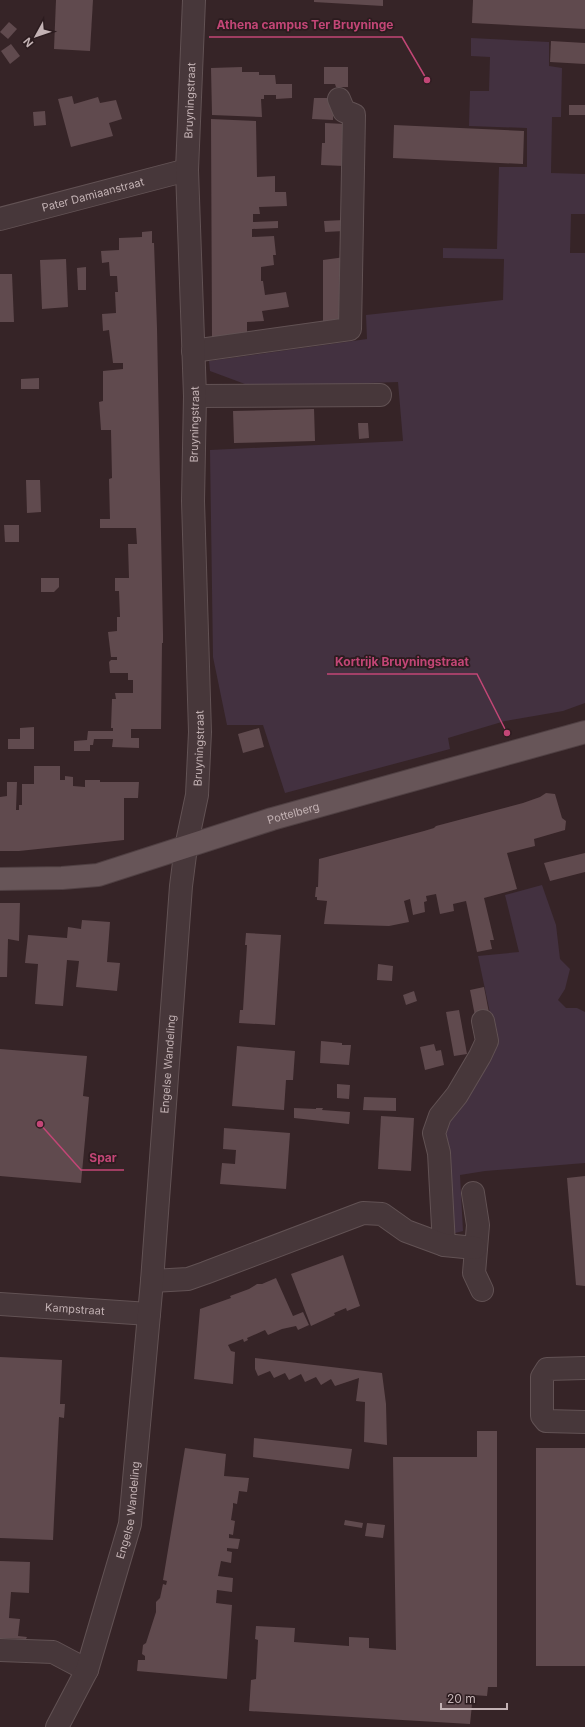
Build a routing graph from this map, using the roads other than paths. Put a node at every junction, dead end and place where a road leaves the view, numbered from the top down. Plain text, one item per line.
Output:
1 (194, 0) edge
2 (339, 99) dead end
3 (187, 170) junction
4 (0, 219) edge
5 (193, 352) junction
6 (380, 395) dead end
7 (195, 396) junction
8 (585, 732) edge
9 (186, 847) junction
10 (0, 879) edge
11 (483, 1021) dead end
12 (472, 1193) dead end
13 (444, 1245) junction
14 (475, 1248) junction
15 (152, 1281) junction
16 (482, 1290) dead end
17 (0, 1304) edge
18 (149, 1314) junction
19 (585, 1368) edge
20 (585, 1422) edge
21 (0, 1650) edge
22 (86, 1670) junction
23 (57, 1727) edge

1 - 3 street, Bruyningstraat
2 - 5 street
3 - 4 street, Pater Damiaanstraat
3 - 5 street, Bruyningstraat
5 - 7 street, Bruyningstraat
6 - 7 street
7 - 9 street, Bruyningstraat
8 - 9 main road, Pottelberg
9 - 10 main road, Pottelberg
9 - 15 street, Engelse Wandeling
11 - 13 street
12 - 14 street
13 - 14 street
13 - 15 street
14 - 16 street
15 - 18 street, Engelse Wandeling
17 - 18 street, Kampstraat
18 - 22 street, Engelse Wandeling
19 - 20 street
21 - 22 street
22 - 23 street, Engelse Wandeling

